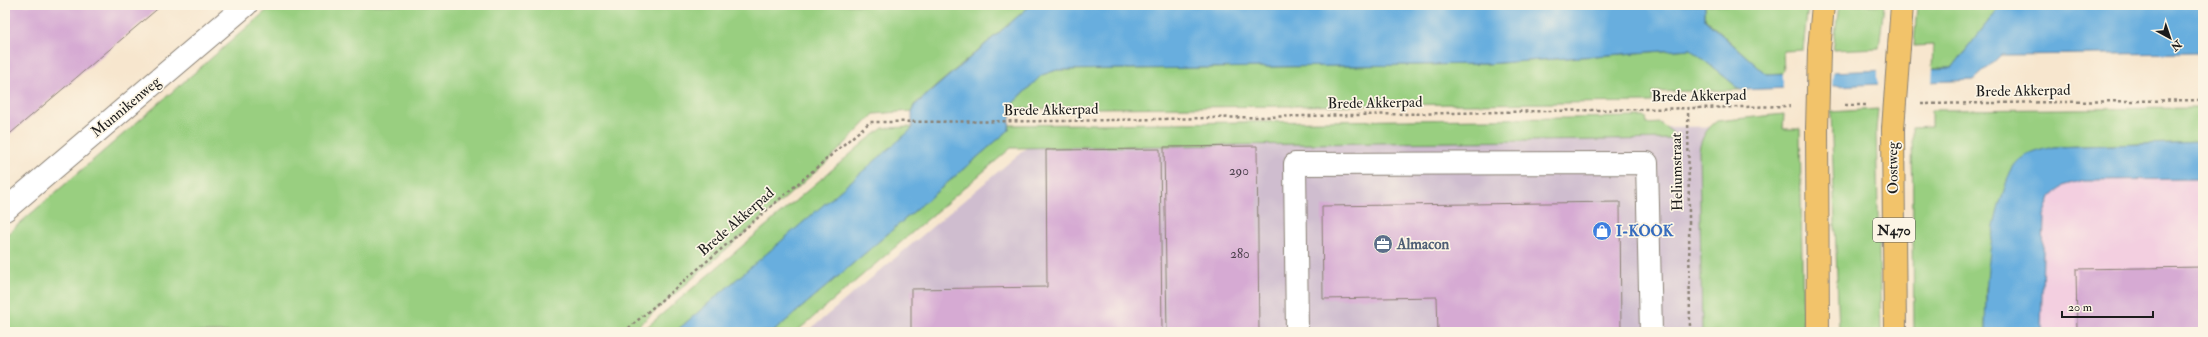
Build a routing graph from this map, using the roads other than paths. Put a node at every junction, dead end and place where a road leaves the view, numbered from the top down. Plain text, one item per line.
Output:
1 (246, 5) edge
2 (1823, 5) edge
3 (1902, 5) edge
4 (5, 210) edge
5 (1297, 332) edge
6 (1651, 332) edge
7 (1818, 332) edge
8 (1895, 332) edge

1 - 4 street, Munnikenweg
2 - 7 main road, bridge
3 - 8 main road, Oostweg / N470, bridge
5 - 6 street

